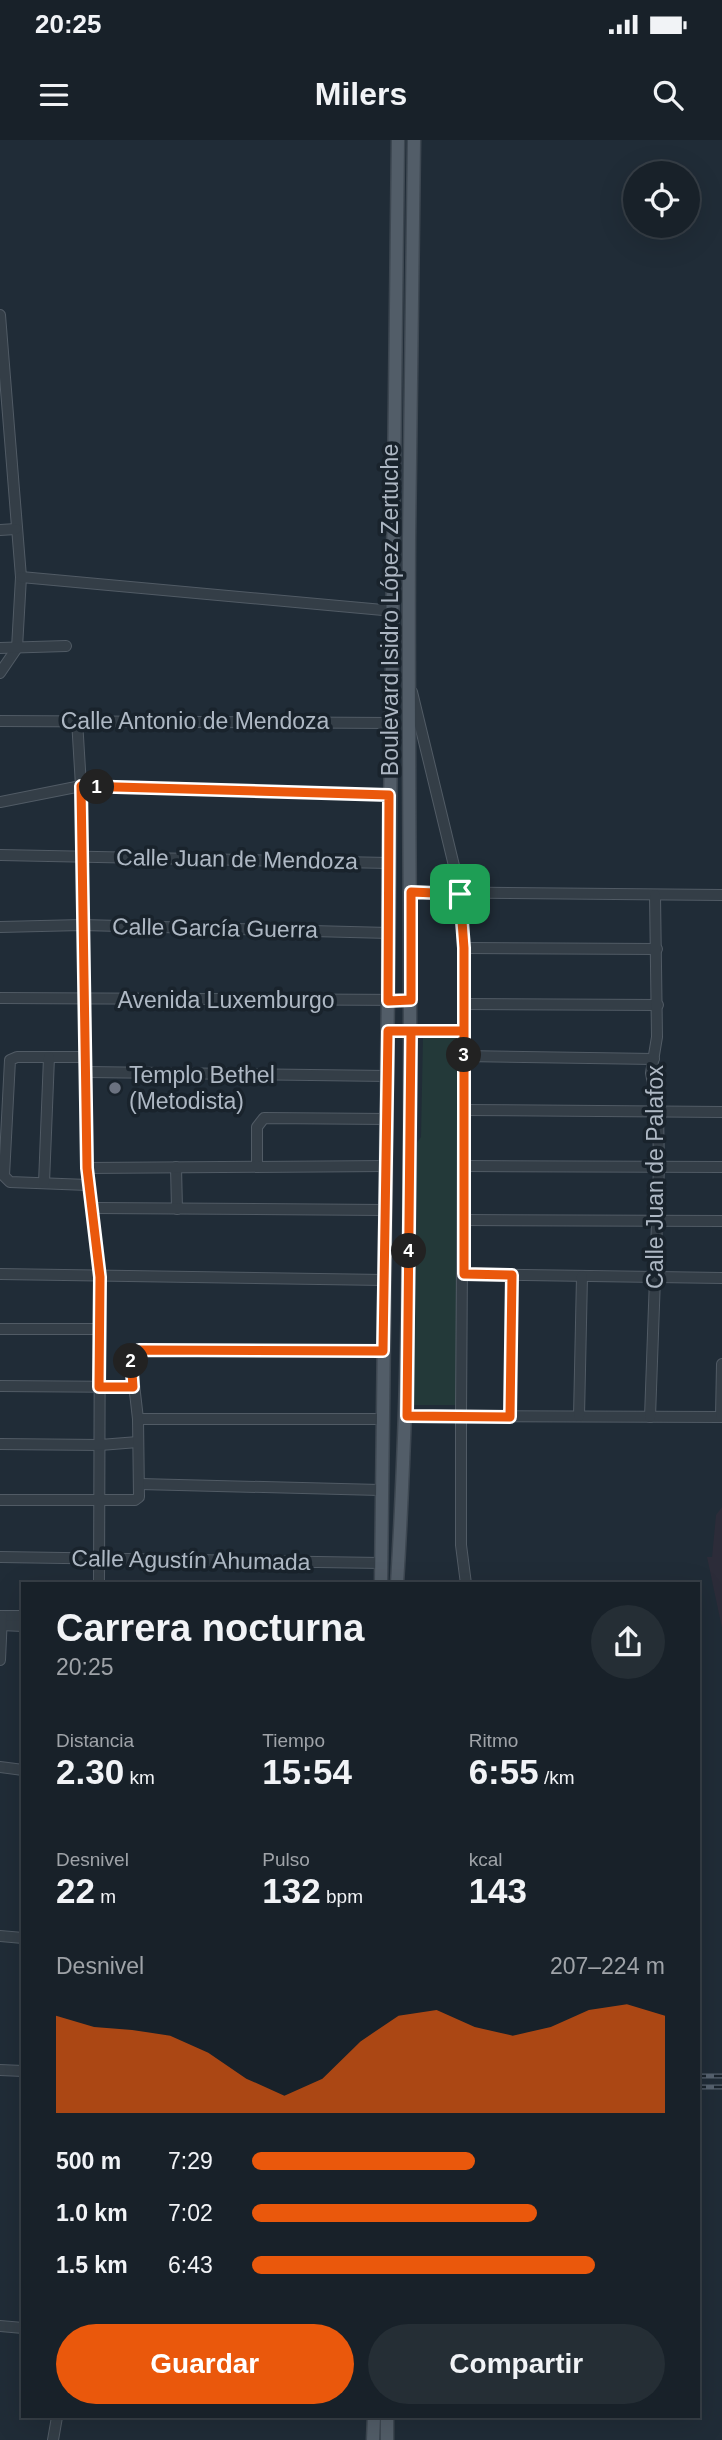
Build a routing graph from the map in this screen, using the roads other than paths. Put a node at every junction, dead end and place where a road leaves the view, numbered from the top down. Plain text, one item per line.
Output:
1 (398, 141) edge
2 (414, 141) edge
3 (397, 282) junction
4 (413, 282) junction
5 (0, 318) edge
6 (2, 392) edge
7 (395, 444) junction
8 (411, 445) junction
9 (4, 452) edge
10 (16, 528) junction
11 (0, 530) edge
12 (21, 577) junction
13 (394, 611) junction
14 (66, 646) dead end
15 (0, 648) edge
16 (17, 648) junction
17 (0, 673) edge
18 (410, 685) junction
19 (0, 720) edge
20 (77, 720) junction
21 (391, 723) junction
22 (81, 786) junction
23 (389, 795) junction
24 (0, 802) edge
25 (0, 855) edge
26 (82, 856) junction
27 (389, 863) junction
28 (411, 892) junction
29 (460, 894) junction
30 (655, 895) junction
31 (722, 895) edge
32 (82, 925) junction
33 (0, 927) edge
34 (388, 933) junction
35 (464, 948) junction
36 (657, 949) junction
37 (0, 999) edge
38 (83, 1000) junction
39 (411, 1000) junction
40 (388, 1001) junction
41 (464, 1004) junction
42 (657, 1005) junction
43 (388, 1031) junction
44 (411, 1031) junction
45 (464, 1031) junction
46 (464, 1056) junction
47 (49, 1057) junction
48 (86, 1057) junction
49 (654, 1059) junction
50 (87, 1072) junction
51 (387, 1076) junction
52 (464, 1110) junction
53 (722, 1112) edge
54 (657, 1113) junction
55 (388, 1119) junction
56 (257, 1166) junction
57 (386, 1166) junction
58 (659, 1166) junction
59 (176, 1167) junction
60 (464, 1167) junction
61 (722, 1167) edge
62 (87, 1168) junction
63 (44, 1183) junction
64 (88, 1185) junction
65 (94, 1209) junction
66 (177, 1209) junction
67 (384, 1210) junction
68 (464, 1220) junction
69 (657, 1220) junction
70 (722, 1221) edge
71 (0, 1274) edge
72 (464, 1274) junction
73 (512, 1275) junction
74 (656, 1275) junction
75 (582, 1276) junction
76 (100, 1277) junction
77 (722, 1278) edge
78 (384, 1280) junction
79 (0, 1329) edge
80 (100, 1329) junction
81 (383, 1351) junction
82 (722, 1364) edge
83 (0, 1386) edge
84 (99, 1387) junction
85 (133, 1387) junction
86 (407, 1416) junction
87 (461, 1416) junction
88 (579, 1416) junction
89 (721, 1416) edge
90 (510, 1417) junction
91 (650, 1417) junction
92 (138, 1419) junction
93 (382, 1419) junction
94 (138, 1442) junction
95 (0, 1444) edge
96 (100, 1445) junction
97 (140, 1489) junction
98 (380, 1490) junction
99 (0, 1500) edge
100 (100, 1502) junction
101 (0, 1557) edge
102 (99, 1558) junction
103 (381, 1563) junction
104 (99, 1582) edge
105 (381, 1582) edge
106 (397, 1582) edge
107 (466, 1582) edge
108 (21, 1616) edge
109 (1, 1621) edge
110 (21, 1626) edge
111 (0, 1660) edge
112 (0, 1767) edge
113 (21, 1770) edge
114 (0, 1936) edge
115 (21, 1938) edge
116 (0, 2070) edge
117 (21, 2071) edge
118 (0, 2326) edge
119 (21, 2328) edge
120 (57, 2418) edge
121 (374, 2418) edge
122 (387, 2418) edge
123 (53, 2440) edge
124 (373, 2440) edge
125 (387, 2440) edge

1 - 2 main road
1 - 3 main road, Boulevard Isidro López Zertuche
2 - 4 main road, Boulevard Isidro López Zertuche
3 - 4 main road
3 - 7 main road, Boulevard Isidro López Zertuche
4 - 8 main road, Boulevard Isidro López Zertuche
5 - 6 street
6 - 9 street
7 - 8 main road
7 - 13 main road, Boulevard Isidro López Zertuche
8 - 18 main road, Boulevard Isidro López Zertuche
9 - 10 street
10 - 11 street
10 - 12 street
12 - 13 street
12 - 16 street
13 - 21 main road, Boulevard Isidro López Zertuche
14 - 16 street
15 - 16 street
16 - 17 street
18 - 28 main road, Boulevard Isidro López Zertuche
18 - 29 street
19 - 20 street, Calle Antonio de Mendoza
20 - 21 street, Calle Antonio de Mendoza
20 - 22 street
21 - 23 main road, Boulevard Isidro López Zertuche
22 - 23 street
22 - 24 street
22 - 26 street
23 - 27 main road, Boulevard Isidro López Zertuche
25 - 26 street, Calle Juan de Mendoza
26 - 27 street, Calle Juan de Mendoza
26 - 32 street
27 - 34 main road, Boulevard Isidro López Zertuche
28 - 29 street
28 - 39 main road, Boulevard Isidro López Zertuche
29 - 30 street
29 - 35 street
30 - 31 street
30 - 36 street, Calle Juan de Palafox
32 - 33 street, Calle García Guerra
32 - 34 street, Calle García Guerra
32 - 38 street
34 - 40 main road, Boulevard Isidro López Zertuche
35 - 36 street
35 - 41 street
36 - 42 street, Calle Juan de Palafox
37 - 38 street, Avenida Luxemburgo
38 - 40 street, Avenida Luxemburgo
38 - 48 street
39 - 40 street, Avenida Luxemburgo
39 - 44 main road, Boulevard Isidro López Zertuche
40 - 43 main road, Boulevard Isidro López Zertuche
41 - 42 street
41 - 45 street
42 - 49 street, Calle Juan de Palafox
43 - 44 street
43 - 51 main road, Boulevard Isidro López Zertuche
44 - 45 street
44 - 86 main road, Boulevard Isidro López Zertuche
45 - 46 street
46 - 49 street
46 - 52 street
47 - 48 street
47 - 63 street
47 - 63 street
48 - 50 street
49 - 54 street, Calle Juan de Palafox
50 - 51 street
50 - 62 street
51 - 55 main road, Boulevard Isidro López Zertuche
52 - 54 street
52 - 60 street
53 - 54 street
54 - 58 street, Calle Juan de Palafox
55 - 56 street
55 - 57 main road, Boulevard Isidro López Zertuche
56 - 57 street
56 - 59 street
57 - 67 main road, Boulevard Isidro López Zertuche
58 - 60 street
58 - 61 street
58 - 69 street, Calle Juan de Palafox
59 - 62 street
59 - 66 street
60 - 68 street
62 - 64 street
63 - 64 street
64 - 65 street
65 - 66 street
65 - 76 street
66 - 67 street
67 - 78 main road, Boulevard Isidro López Zertuche
68 - 69 street
68 - 72 street
69 - 70 street
69 - 74 street, Calle Juan de Palafox
71 - 76 street
72 - 73 street
72 - 87 street
73 - 75 street
73 - 90 street
74 - 75 street
74 - 77 street
74 - 91 street, Calle Juan de Palafox
75 - 88 street
76 - 78 street
76 - 80 street
78 - 81 main road, Boulevard Isidro López Zertuche
79 - 80 street
80 - 84 street
81 - 85 street
81 - 93 main road, Boulevard Isidro López Zertuche
82 - 89 street
83 - 84 street
84 - 85 street
84 - 96 street
85 - 92 street
86 - 87 street
86 - 106 main road, Boulevard Isidro López Zertuche
87 - 90 street
87 - 107 street
88 - 90 street
88 - 91 street
89 - 91 street
92 - 93 street
92 - 94 street
93 - 98 main road, Boulevard Isidro López Zertuche
94 - 96 street
94 - 97 street
95 - 96 street
96 - 100 street
97 - 98 street
97 - 100 street
98 - 103 main road, Boulevard Isidro López Zertuche
99 - 100 street
100 - 102 street
101 - 102 street, Calle Agustín Ahumada
102 - 103 street, Calle Agustín Ahumada
102 - 104 street
103 - 105 main road, Boulevard Isidro López Zertuche
108 - 109 street
109 - 110 street
109 - 111 street
112 - 113 street
114 - 115 street
116 - 117 street
118 - 119 street
120 - 123 street
121 - 124 main road
122 - 125 main road

